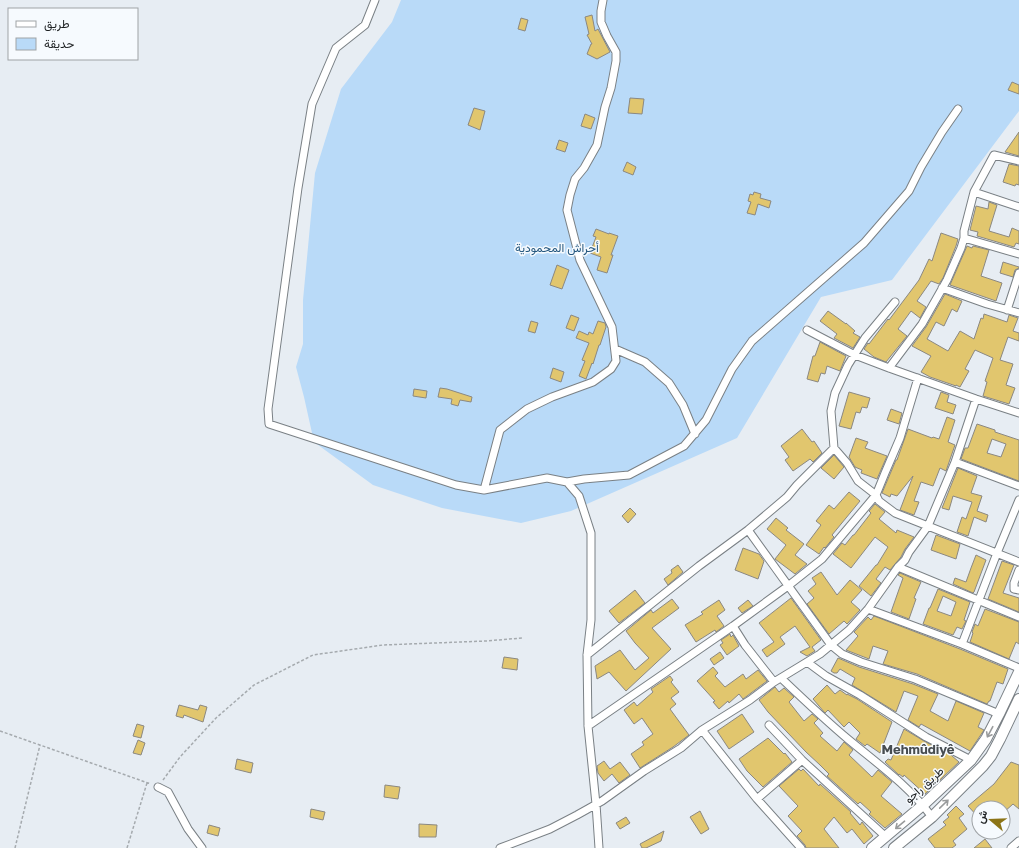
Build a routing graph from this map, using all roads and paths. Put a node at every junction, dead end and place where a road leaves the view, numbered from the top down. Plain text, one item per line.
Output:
1 (375, 0) edge
2 (603, 0) edge
3 (958, 109) dead end
4 (1019, 161) edge
5 (974, 192) junction
6 (1019, 207) edge
7 (964, 238) junction
8 (1019, 254) edge
9 (1019, 273) edge
10 (942, 288) junction
11 (895, 302) dead end
12 (1007, 310) junction
13 (1019, 313) edge
14 (807, 330) dead end
15 (615, 349) junction
16 (855, 354) junction
17 (889, 368) junction
18 (918, 378) junction
19 (976, 399) junction
20 (1019, 413) edge
21 (695, 434) junction
22 (834, 448) junction
23 (955, 462) junction
24 (567, 482) junction
25 (1019, 486) edge
26 (484, 490) junction
27 (876, 495) junction
28 (1019, 500) edge
29 (928, 526) junction
30 (748, 530) junction
31 (997, 553) junction
32 (1019, 562) edge
33 (898, 567) junction
34 (1019, 570) edge
35 (788, 586) junction
36 (1019, 590) edge
37 (979, 600) junction
38 (868, 609) junction
39 (1019, 616) edge
40 (733, 626) junction
41 (522, 638) dead end
42 (962, 644) junction
43 (831, 645) junction
44 (587, 655) junction
45 (807, 662) junction
46 (1019, 668) edge
47 (1019, 672) edge
48 (781, 678) junction
49 (774, 682) junction
50 (1019, 699) edge
51 (999, 714) junction
52 (769, 725) dead end
53 (588, 726) junction
54 (702, 730) junction
55 (0, 731) edge
56 (40, 745) junction
57 (802, 760) junction
58 (971, 760) junction
59 (148, 783) junction
60 (158, 786) junction
61 (757, 799) junction
62 (596, 804) junction
63 (923, 805) junction
64 (932, 817) junction
65 (886, 837) junction
66 (1019, 841) edge
67 (15, 848) edge
68 (127, 848) edge
69 (202, 848) edge
70 (500, 848) edge
71 (599, 848) edge
72 (801, 848) edge
73 (872, 848) edge
74 (894, 848) edge
75 (1011, 848) edge

1 - 26 street
2 - 15 street
3 - 21 street
4 - 5 street
5 - 6 street
5 - 7 street
7 - 8 street
7 - 10 street
9 - 12 street
10 - 12 street
10 - 17 street
11 - 16 street
12 - 13 street
14 - 16 street
15 - 21 street
15 - 26 street
16 - 17 street
16 - 22 street
17 - 18 street
18 - 19 street
18 - 27 street
19 - 20 street
19 - 23 street
21 - 24 street
22 - 27 street
22 - 30 street
23 - 25 street
23 - 29 street
24 - 26 street
24 - 44 street
27 - 29 street
27 - 35 street
28 - 31 street
29 - 31 street
29 - 33 street
30 - 35 street
30 - 44 street
31 - 32 street
31 - 37 street
33 - 37 street
33 - 38 street
34 - 36 street
35 - 40 street
35 - 43 street
37 - 39 street
37 - 42 street
38 - 42 street
38 - 43 street
40 - 49 street
40 - 53 street
41 - 60 path
42 - 46 street
43 - 45 street
43 - 51 street
44 - 53 street
45 - 48 street
45 - 58 street
47 - 51 main road, طريق راجو
48 - 49 street
48 - 63 street
49 - 54 street
64 -> 50 main road
51 -> 58 main road, طريق راجو
52 - 57 street
53 - 62 street
54 - 61 street
54 - 62 street
55 - 56 path
56 - 59 path
56 - 67 path
57 - 61 street
57 - 65 street
58 - 63 main road, طريق راجو
59 - 60 path
59 - 68 path
60 - 69 street
61 - 72 street
62 - 70 street
62 - 71 street
63 - 64 street
63 -> 65 main road, طريق راجو
64 - 74 main road
65 - 73 main road, طريق راجو
66 - 75 street

